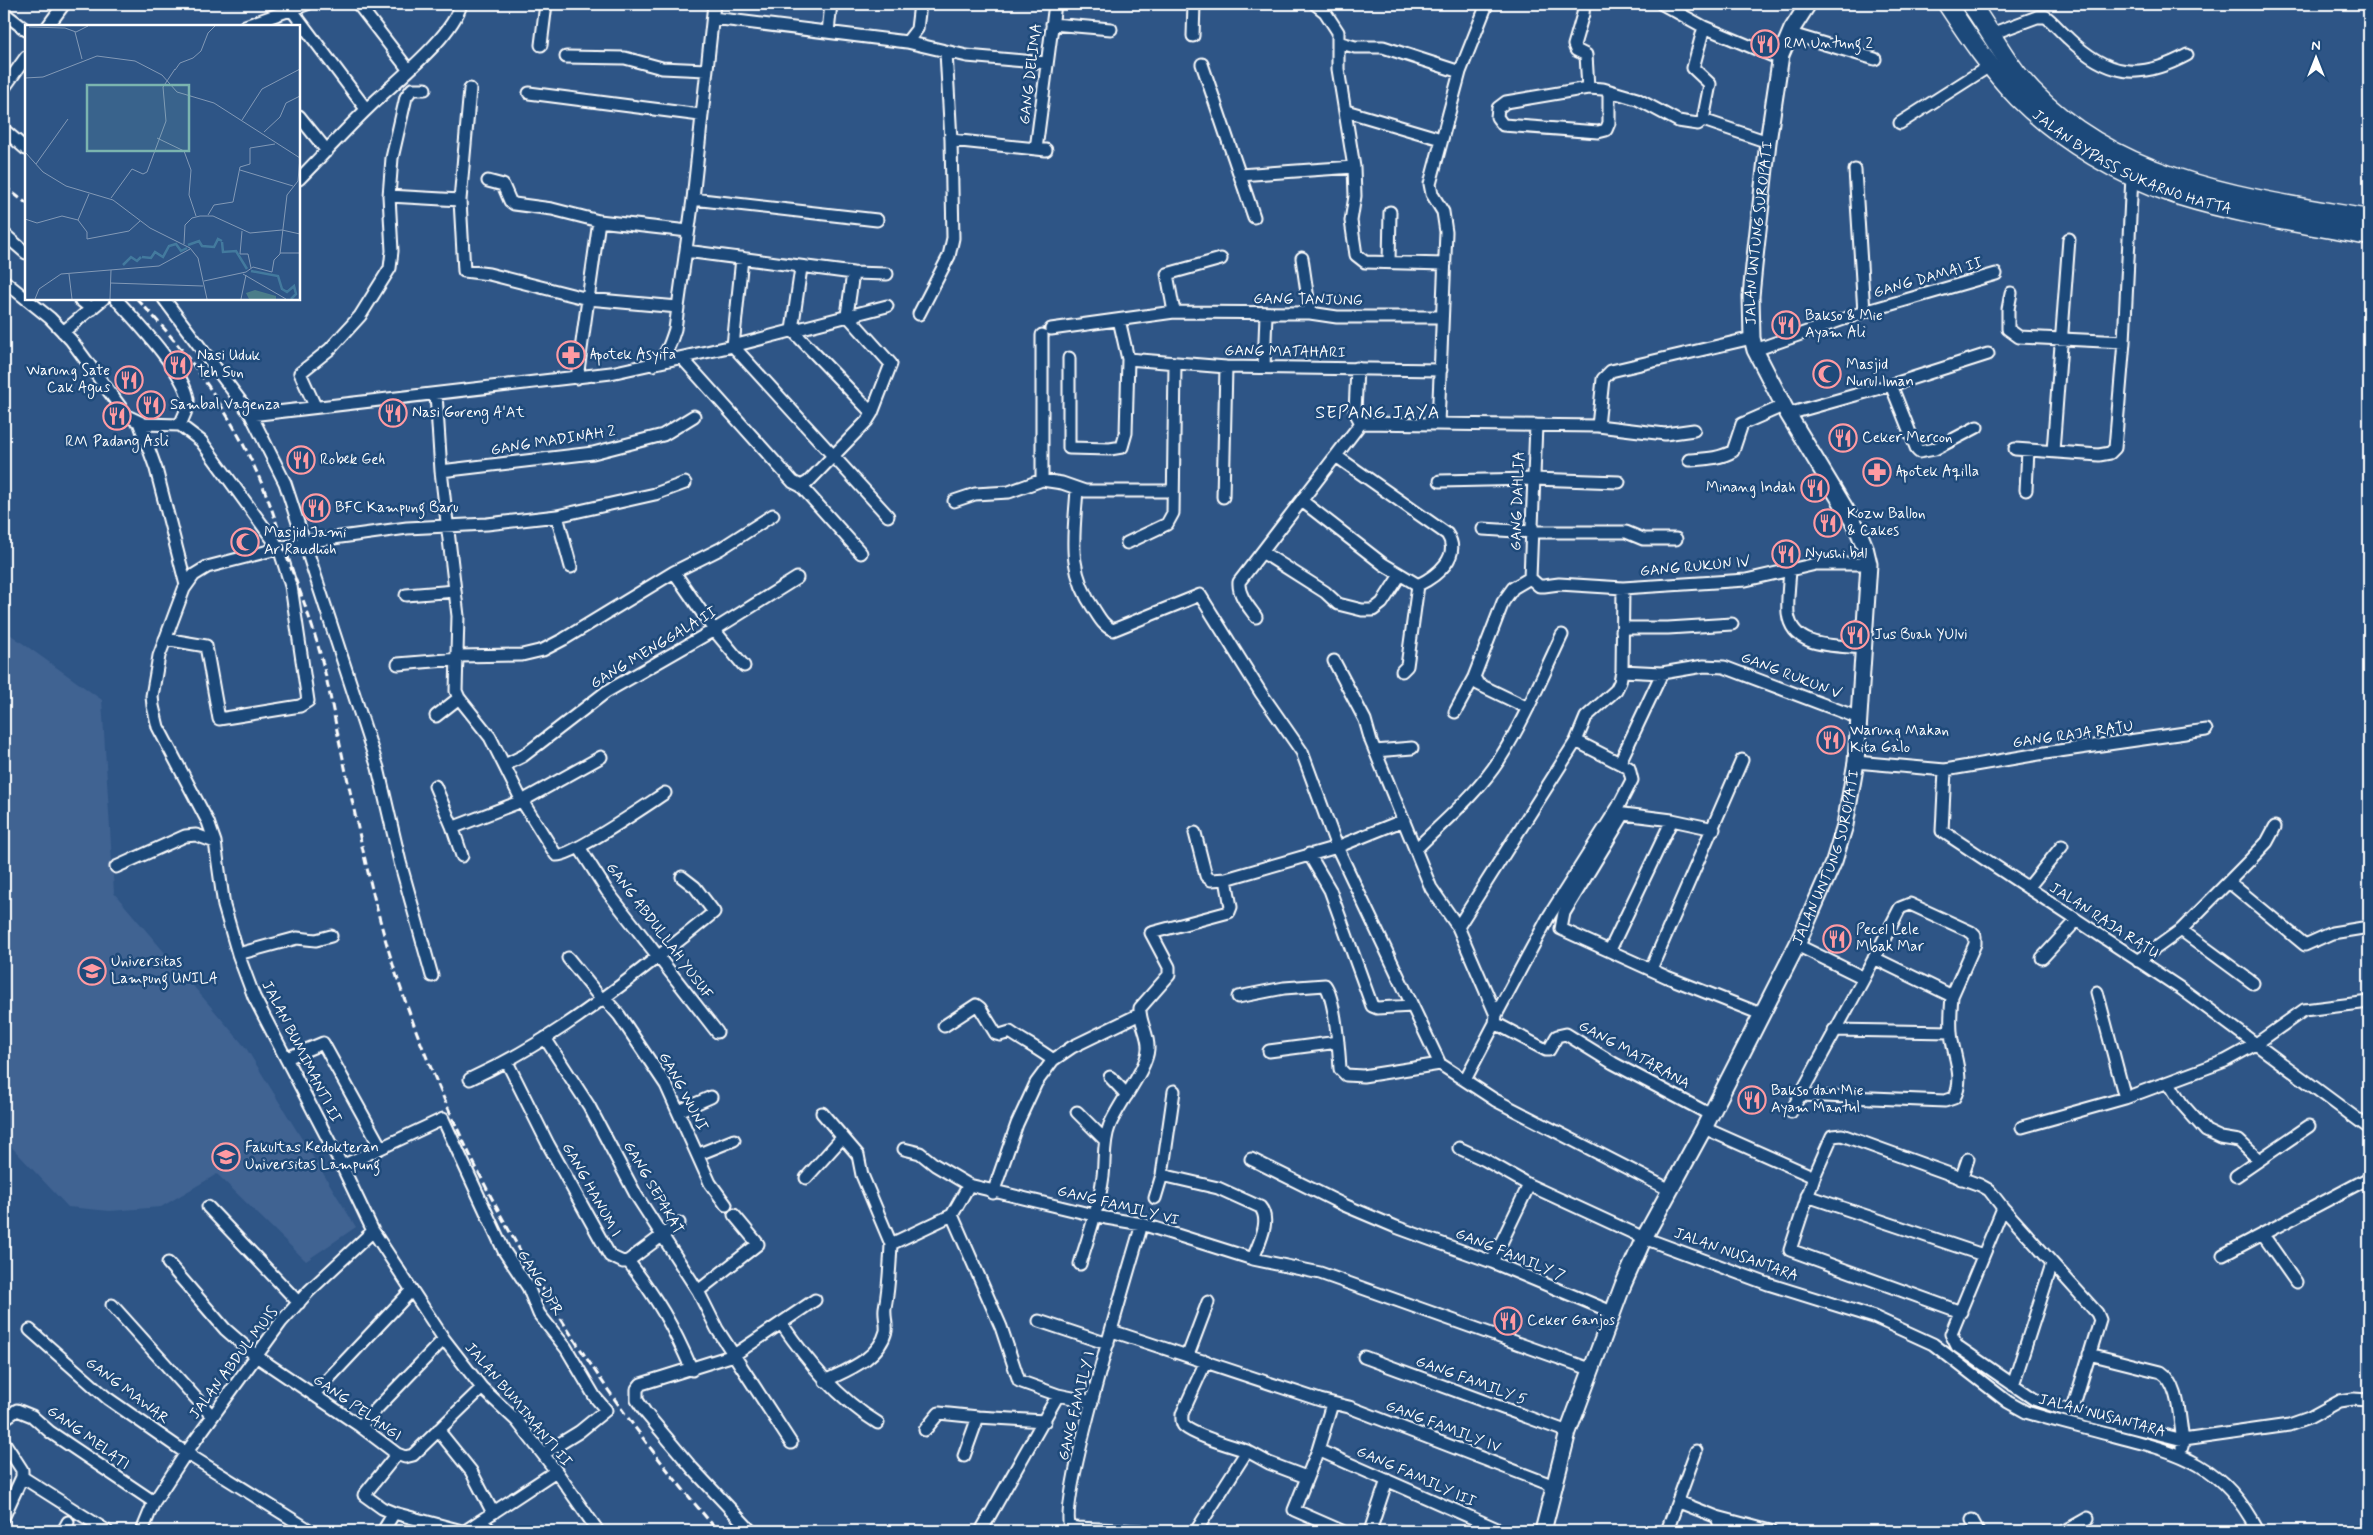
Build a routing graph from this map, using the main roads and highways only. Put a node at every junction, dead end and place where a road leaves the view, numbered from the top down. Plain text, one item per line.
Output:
1 (1800, 4) edge
2 (1808, 4) edge
3 (1820, 4) edge
4 (1947, 4) edge
5 (1971, 4) edge
6 (1774, 95) junction
7 (2320, 219) junction
8 (2369, 220) edge
9 (2369, 236) edge
10 (1546, 1531) edge

1 - 6 main road, JALAN UNTUNG SUROPATI
2 - 6 main road
3 - 6 main road, JALAN UNTUNG SUROPATI
4 - 7 highway, JALAN BYPASS SUKARNO HATTA
5 - 7 highway, JALAN BYPASS SUKARNO HATTA
6 - 10 main road, JALAN UNTUNG SUROPATI
7 - 8 highway, JALAN BYPASS SUKARNO HATTA
7 - 9 highway, JALAN BYPASS SUKARNO HATTA

